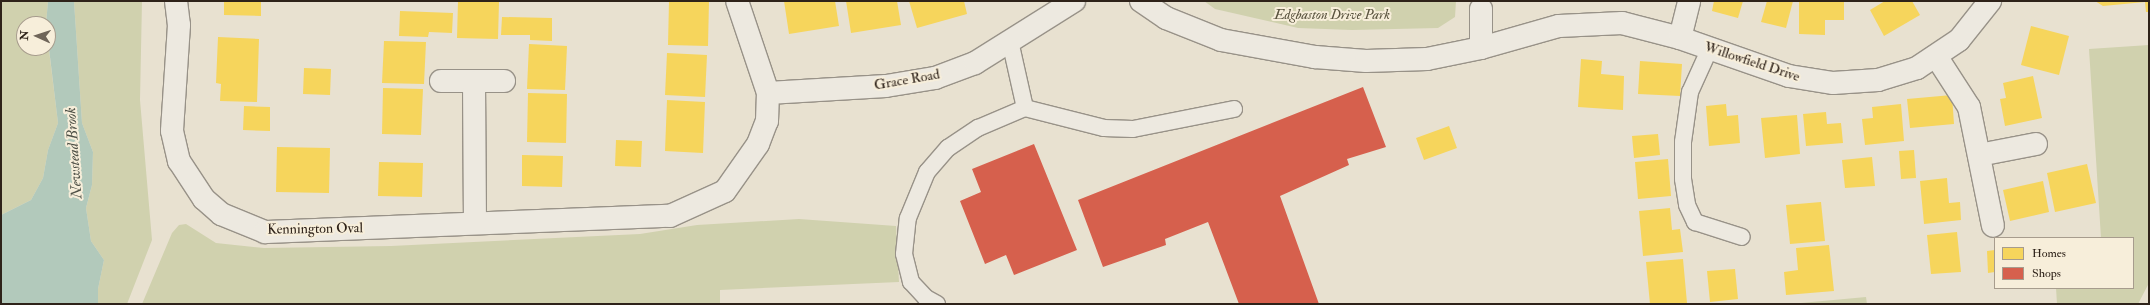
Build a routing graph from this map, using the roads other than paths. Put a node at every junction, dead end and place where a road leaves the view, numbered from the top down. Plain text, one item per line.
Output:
1 (176, 1) edge
2 (737, 1) edge
3 (1074, 1) edge
4 (1141, 1) edge
5 (1689, 1) edge
6 (1990, 1) edge
7 (1480, 9) dead end
8 (1680, 38) junction
9 (1010, 41) junction
10 (1481, 48) junction
11 (1710, 48) junction
12 (1936, 56) junction
13 (441, 81) dead end
14 (504, 81) dead end
15 (474, 82) junction
16 (768, 93) junction
17 (1025, 108) junction
18 (1234, 108) dead end
19 (2036, 144) dead end
20 (1979, 155) junction
21 (474, 223) junction
22 (1994, 226) dead end
23 (1742, 237) dead end
24 (937, 304) edge

1 - 21 street, Kennington Oval
2 - 16 street, Kennington Oval
3 - 9 street, Grace Road
4 - 10 street, Willowfield Drive
5 - 8 street
6 - 12 street, Willowfield Drive
7 - 10 street
8 - 10 street, Willowfield Drive
8 - 11 street, Willowfield Drive
9 - 16 street, Grace Road
9 - 17 lane
11 - 12 street, Willowfield Drive
11 - 23 lane
12 - 20 street
13 - 15 street
14 - 15 street
15 - 21 street
16 - 21 street, Kennington Oval
17 - 18 lane
17 - 24 lane
19 - 20 street
20 - 22 street

